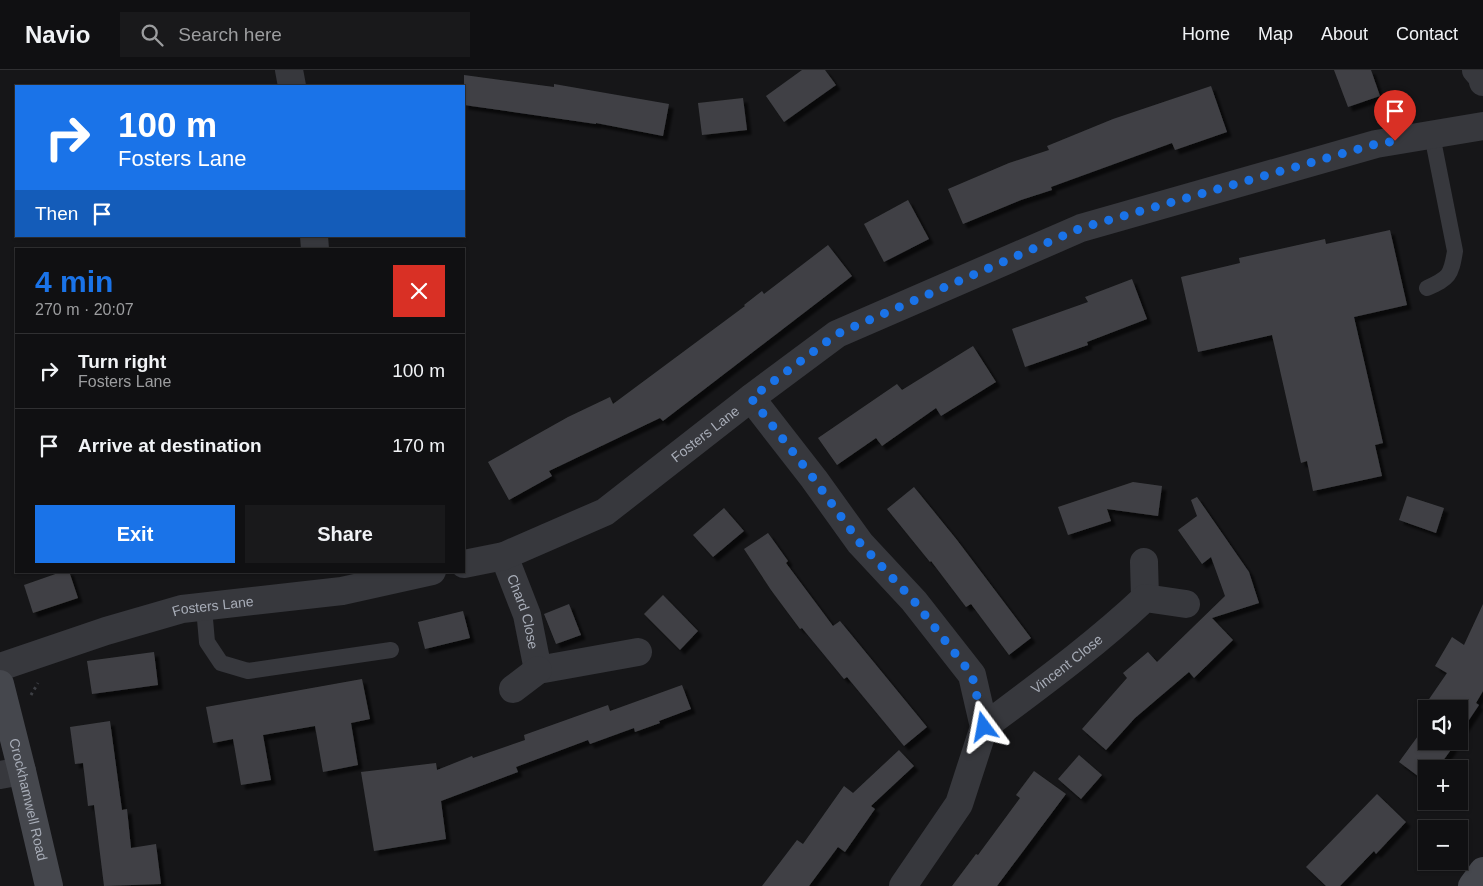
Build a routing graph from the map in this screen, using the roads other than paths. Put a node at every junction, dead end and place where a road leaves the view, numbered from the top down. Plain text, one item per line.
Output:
1 (289, 70) edge
2 (1476, 70) edge
3 (1483, 82) edge
4 (292, 85) edge
5 (1483, 126) edge
6 (1432, 135) junction
7 (1427, 288) dead end
8 (751, 398) junction
9 (504, 556) junction
10 (1144, 562) dead end
11 (465, 564) edge
12 (414, 573) edge
13 (343, 581) edge
14 (1145, 598) junction
15 (1186, 604) dead end
16 (204, 608) junction
17 (391, 650) dead end
18 (638, 652) dead end
19 (0, 667) edge
20 (538, 670) junction
21 (0, 684) edge
22 (513, 689) dead end
23 (984, 727) junction
24 (11, 773) edge
25 (1483, 871) edge
26 (49, 886) edge
27 (903, 886) edge
28 (1472, 886) edge

1 - 4 street
2 - 3 street
5 - 6 street, Fosters Lane
6 - 7 lane
6 - 8 street, Fosters Lane
8 - 9 street, Fosters Lane
8 - 23 street
9 - 11 street, Fosters Lane
9 - 20 street, Chard Close
10 - 14 street
12 - 13 street, Fosters Lane
13 - 16 street, Fosters Lane
14 - 15 street
14 - 23 street, Vincent Close
16 - 17 lane
16 - 19 street, Fosters Lane
18 - 20 street
20 - 22 street
21 - 24 street, Crockhamwell Road
23 - 27 street
24 - 26 street, Crockhamwell Road
25 - 28 street

